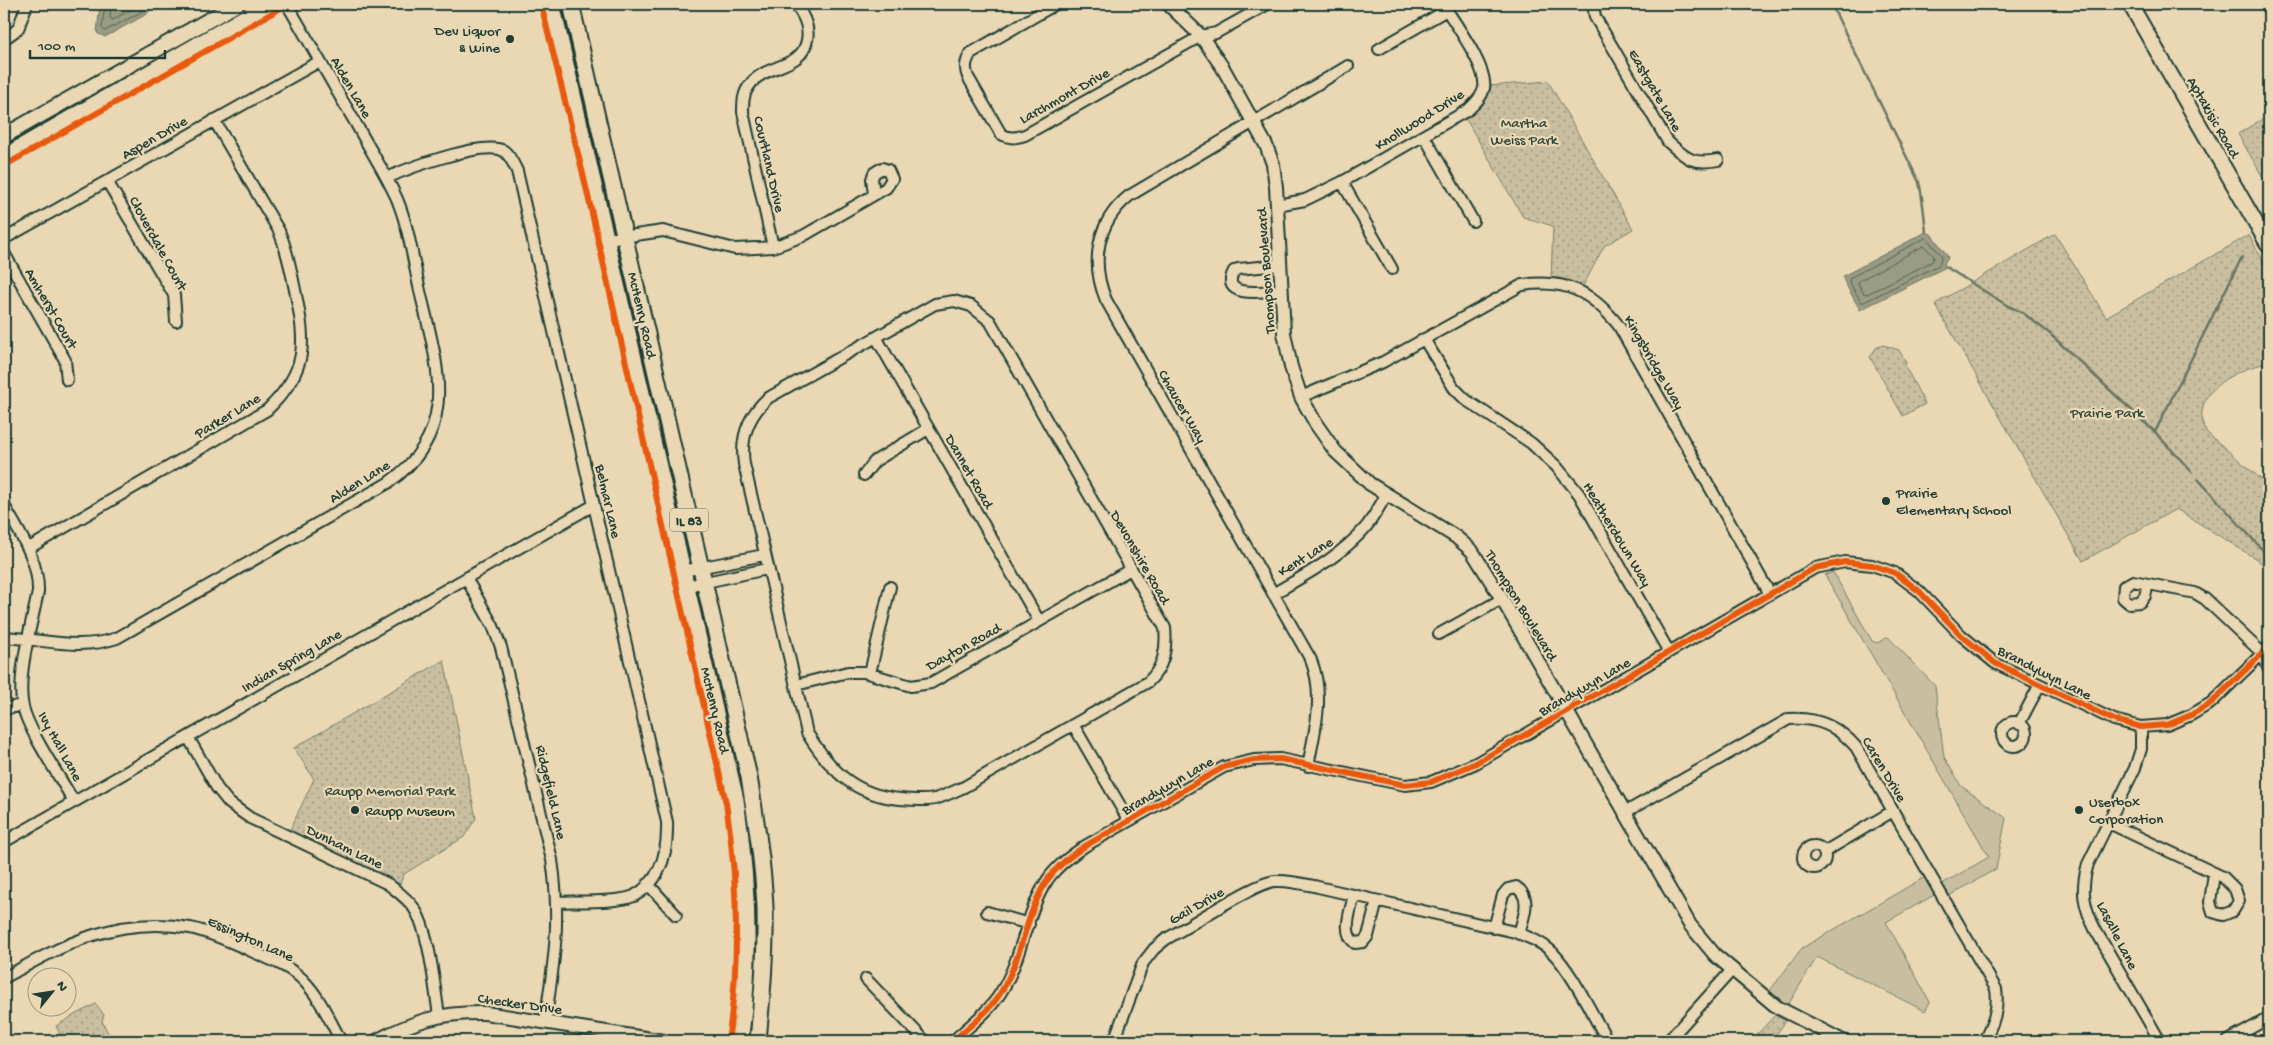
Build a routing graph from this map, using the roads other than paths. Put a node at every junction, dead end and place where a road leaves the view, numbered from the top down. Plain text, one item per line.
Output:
1 (27, 4) edge
2 (237, 4) edge
3 (267, 4) edge
4 (287, 4) edge
5 (552, 4) edge
6 (571, 4) edge
7 (795, 4) edge
8 (1056, 4) edge
9 (1168, 4) edge
10 (1268, 4) edge
11 (1592, 4) edge
12 (2130, 4) edge
13 (1445, 7) edge
14 (1201, 36) junction
15 (4, 39) edge
16 (1379, 49) dead end
17 (320, 61) junction
18 (1348, 66) dead end
19 (214, 120) junction
20 (1254, 121) junction
21 (4, 136) edge
22 (1424, 136) junction
23 (4, 156) edge
24 (1718, 160) dead end
25 (387, 178) junction
26 (107, 181) junction
27 (1342, 182) junction
28 (874, 194) dead end
29 (1277, 205) junction
30 (1474, 221) dead end
31 (625, 235) junction
32 (4, 239) edge
33 (608, 239) junction
34 (2269, 246) edge
35 (773, 247) junction
36 (4, 253) edge
37 (1281, 265) junction
38 (1392, 269) dead end
39 (1282, 290) junction
40 (176, 321) dead end
41 (876, 337) junction
42 (1424, 339) junction
43 (66, 380) dead end
44 (1301, 397) junction
45 (928, 429) junction
46 (864, 475) dead end
47 (1387, 494) junction
48 (4, 505) edge
49 (594, 505) junction
50 (28, 548) junction
51 (764, 555) junction
52 (767, 569) junction
53 (1132, 569) junction
54 (683, 570) junction
55 (702, 575) junction
56 (466, 578) junction
57 (2148, 584) dead end
58 (687, 586) junction
59 (890, 587) dead end
60 (1273, 594) junction
61 (1770, 594) junction
62 (1502, 599) junction
63 (1039, 621) junction
64 (1438, 634) dead end
65 (4, 637) edge
66 (29, 638) junction
67 (2266, 650) edge
68 (1670, 652) junction
69 (2269, 670) edge
70 (870, 673) junction
71 (796, 685) junction
72 (2040, 686) junction
73 (22, 705) junction
74 (4, 709) edge
75 (1566, 711) junction
76 (2019, 724) dead end
77 (1074, 726) junction
78 (2141, 727) junction
79 (188, 737) junction
80 (1308, 766) junction
81 (74, 802) junction
82 (1893, 811) junction
83 (1624, 813) junction
84 (1129, 821) junction
85 (2109, 823) junction
86 (4, 842) edge
87 (1824, 852) dead end
88 (2214, 873) dead end
89 (648, 884) junction
90 (1354, 895) junction
91 (1377, 901) junction
92 (557, 902) junction
93 (987, 912) dead end
94 (676, 915) dead end
95 (1029, 924) junction
96 (1494, 928) junction
97 (1519, 934) junction
98 (1732, 970) junction
99 (4, 978) edge
100 (866, 979) dead end
101 (439, 1015) junction
102 (2269, 1018) edge
103 (545, 1022) junction
104 (341, 1041) edge
105 (376, 1041) edge
106 (664, 1041) edge
107 (740, 1041) edge
108 (758, 1041) edge
109 (926, 1041) edge
110 (953, 1041) edge
111 (1114, 1041) edge
112 (1608, 1041) edge
113 (1668, 1041) edge
114 (1840, 1041) edge
115 (1984, 1041) edge
116 (2160, 1041) edge
117 (2228, 1041) edge

1 - 15 street
2 - 21 main road
3 - 23 main road
4 - 17 street, Alden Lane
5 - 33 main road, McHenry Road / IL 83
6 - 31 main road, McHenry Road / IL 83
7 - 35 street, Courtland Drive
8 - 14 street, Larchmont Drive
9 - 14 street, Thompson Boulevard
10 - 14 street
11 - 24 street, Eastgate Lane
12 - 34 main road, Aptakisic Road
13 - 16 street
13 - 22 street, Knollwood Drive
14 - 20 street, Thompson Boulevard
17 - 19 street, Aspen Drive
17 - 25 street, Alden Lane
18 - 20 street, Chaucer Way
19 - 26 street, Aspen Drive
19 - 50 street, Parker Lane
20 - 29 street, Thompson Boulevard
20 - 60 street, Chaucer Way
22 - 27 street, Knollwood Drive
22 - 30 street
25 - 49 street, Belmar Lane
25 - 66 street, Alden Lane
26 - 32 street, Aspen Drive
26 - 40 street, Cloverdale Court
27 - 29 street, Knollwood Drive
27 - 38 street
28 - 35 street
29 - 37 street, Thompson Boulevard
31 - 33 street
31 - 35 street
31 - 55 main road, McHenry Road / IL 83
33 - 54 main road, McHenry Road / IL 83
36 - 43 street, Amherst Court
37 - 39 street, Thompson Boulevard
37 - 39 street
39 - 44 street, Thompson Boulevard
41 - 45 street, Dannet Road
41 - 51 street, Devonshire Road
41 - 53 street, Devonshire Road
42 - 44 street, Kingsbridge Way
42 - 61 street, Kingsbridge Way
42 - 68 street, Heatherdown Way
44 - 47 street, Thompson Boulevard
45 - 46 street
45 - 63 street, Dannet Road
47 - 60 street, Kent Lane
47 - 62 street, Thompson Boulevard
48 - 50 street, Ivy Hall Lane
49 - 56 street, Indian Spring Lane
49 - 89 street, Belmar Lane
50 - 66 street, Ivy Hall Lane
51 - 52 street, Devonshire Road
51 - 55 street
52 - 55 street
52 - 71 street, Devonshire Road
53 - 63 street, Dayton Road
53 - 77 street, Devonshire Road
54 - 55 street
54 - 58 main road, McHenry Road / IL 83
55 - 58 street
55 - 108 main road, McHenry Road / IL 83
56 - 79 street, Indian Spring Lane
56 - 92 street, Ridgefield Lane
57 - 67 street
58 - 107 main road, McHenry Road / IL 83
59 - 70 street
60 - 80 street, Chaucer Way
61 - 68 street, Brandywyn Lane
61 - 72 street, Brandywyn Lane
62 - 64 street
62 - 75 street, Thompson Boulevard
63 - 70 street, Dayton Road
65 - 66 street, Alden Lane
66 - 73 street, Ivy Hall Lane
67 - 69 street
67 - 78 street, Brandywyn Lane
68 - 75 street, Brandywyn Lane
70 - 71 street, Dayton Road
71 - 77 street, Devonshire Road
72 - 76 street
72 - 78 street, Brandywyn Lane
73 - 74 street
73 - 81 street, Ivy Hall Lane
75 - 80 street, Brandywyn Lane
75 - 83 street, Thompson Boulevard
77 - 84 street
78 - 85 street, Lasalle Lane
79 - 81 street, Indian Spring Lane
79 - 101 street, Dunham Lane
80 - 84 street, Brandywyn Lane
81 - 86 street, Indian Spring Lane
82 - 83 street, Caren Drive
82 - 87 street
82 - 115 street, Caren Drive
83 - 98 street, Thompson Boulevard
84 - 95 street, Brandywyn Lane
85 - 88 street
85 - 116 street, Lasalle Lane
89 - 92 street, Belmar Lane
89 - 94 street
90 - 91 street, Gail Drive
90 - 91 street
90 - 111 street, Gail Drive
91 - 96 street, Gail Drive
92 - 103 street, Ridgefield Lane
93 - 95 street
95 - 110 street, Brandywyn Lane
96 - 97 street, Gail Drive
96 - 97 street
97 - 112 street, Gail Drive
98 - 113 street
98 - 114 street, Thompson Boulevard
99 - 104 street, Essington Lane
100 - 109 street
101 - 103 street, Checker Drive
101 - 105 street, Checker Drive
102 - 117 street
103 - 106 street, Checker Drive

